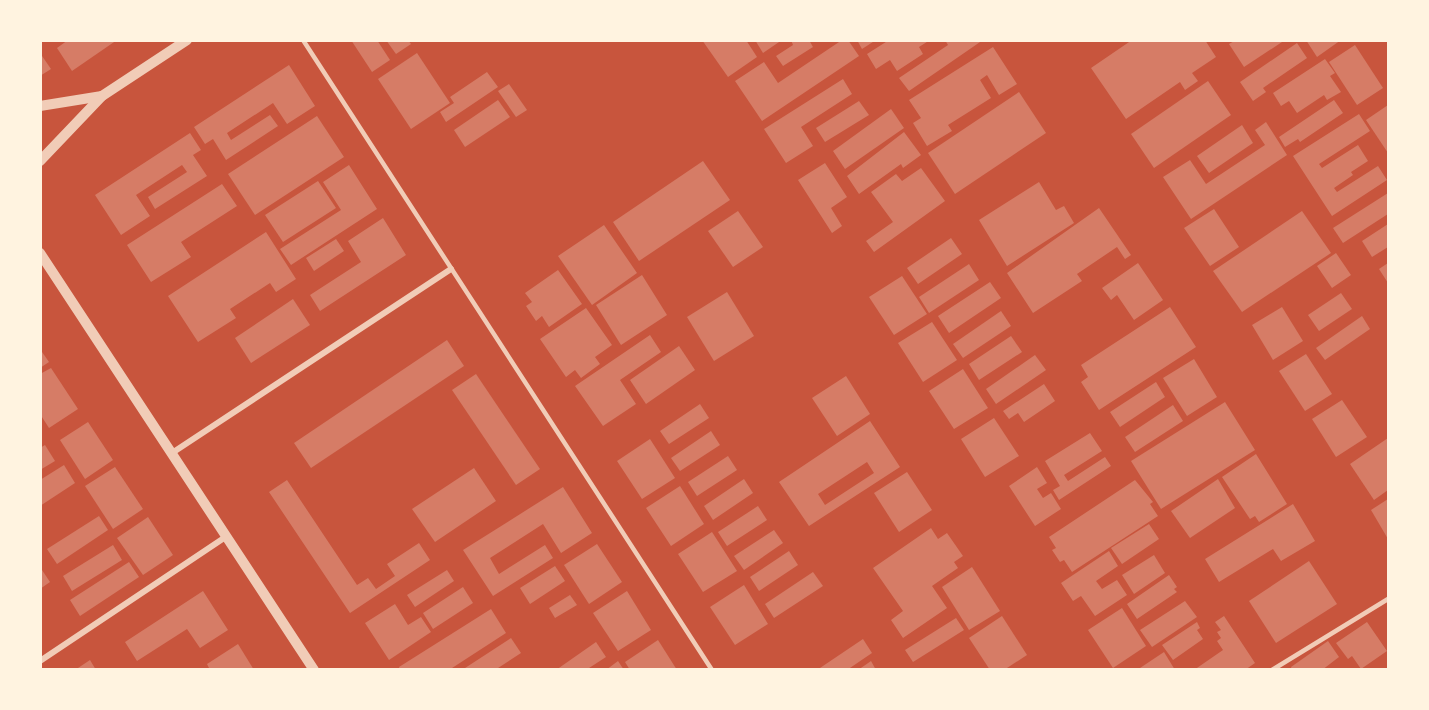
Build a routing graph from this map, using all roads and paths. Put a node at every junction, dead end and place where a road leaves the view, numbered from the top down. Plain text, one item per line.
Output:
1 (187, 40) edge
2 (303, 40) edge
3 (102, 96) junction
4 (40, 106) edge
5 (40, 161) edge
6 (40, 253) edge
7 (451, 269) junction
8 (172, 453) junction
9 (227, 536) junction
10 (1389, 598) edge
11 (40, 661) edge
12 (314, 669) edge
13 (712, 669) edge
14 (1272, 669) edge

1 - 3 street
2 - 7 lane
3 - 4 street
3 - 5 street
6 - 8 street
7 - 8 street
7 - 13 lane
8 - 9 street
9 - 11 street
9 - 12 street
10 - 14 lane

